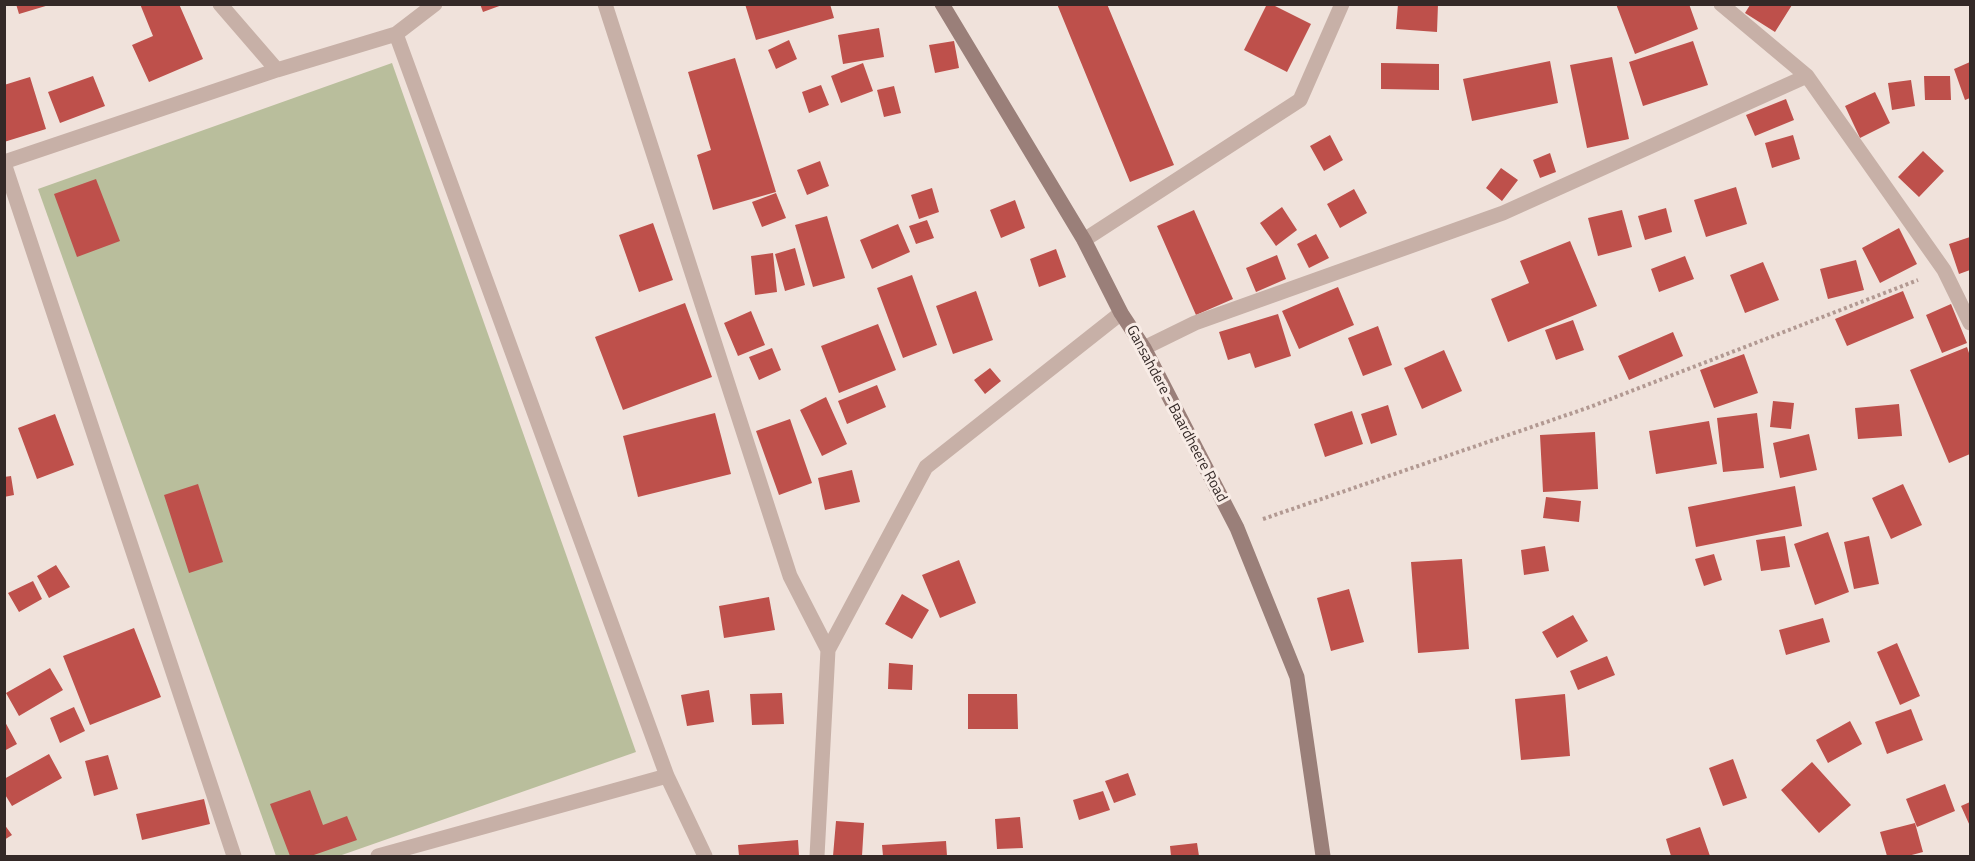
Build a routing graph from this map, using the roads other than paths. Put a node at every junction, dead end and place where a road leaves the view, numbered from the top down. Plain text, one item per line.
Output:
1 (220, 4) edge
2 (435, 4) edge
3 (605, 4) edge
4 (942, 4) edge
5 (1342, 4) edge
6 (1721, 4) edge
7 (396, 34) junction
8 (277, 70) junction
9 (1807, 76) junction
10 (4, 163) edge
11 (1084, 240) junction
12 (1121, 312) junction
13 (1971, 323) edge
14 (1144, 348) junction
15 (828, 650) junction
16 (667, 776) junction
17 (234, 856) edge
18 (378, 856) edge
19 (705, 856) edge
20 (817, 856) edge
21 (1323, 856) edge

1 - 8 street
2 - 7 street
3 - 15 street
4 - 11 main road, Gansahdere - Baardheere Road
5 - 11 street
6 - 9 street
7 - 8 street
7 - 16 street
8 - 10 street
9 - 13 street
9 - 14 street
10 - 17 street
11 - 12 main road, Gansahdere - Baardheere Road
12 - 14 main road, Gansahdere - Baardheere Road
12 - 15 street
14 - 21 main road, Gansahdere - Baardheere Road
15 - 20 street
16 - 18 street
16 - 19 street

